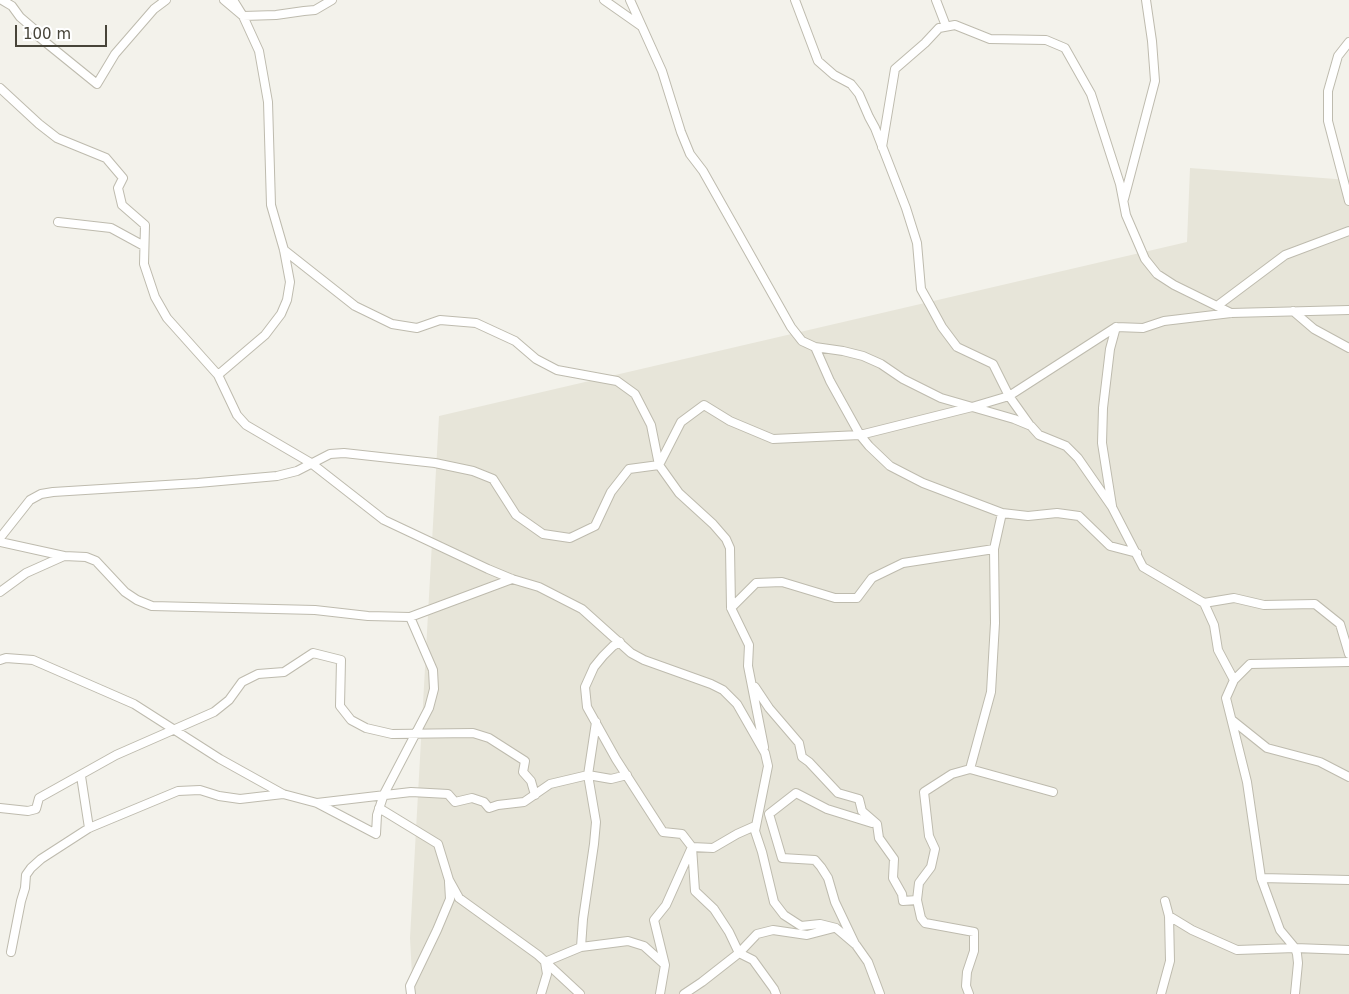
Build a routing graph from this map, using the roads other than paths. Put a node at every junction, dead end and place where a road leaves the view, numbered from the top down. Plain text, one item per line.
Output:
1 (2, 0) edge
2 (166, 0) edge
3 (224, 0) edge
4 (233, 0) edge
5 (332, 0) edge
6 (604, 0) edge
7 (630, 0) edge
8 (795, 0) edge
9 (936, 0) edge
10 (1146, 0) edge
11 (243, 16) junction
12 (946, 26) junction
13 (643, 27) junction
14 (1349, 42) edge
15 (0, 88) edge
16 (882, 147) junction
17 (1349, 201) edge
18 (1124, 202) junction
19 (58, 222) dead end
20 (1349, 231) edge
21 (144, 246) junction
22 (284, 250) junction
23 (1217, 306) junction
24 (1349, 310) edge
25 (1293, 311) junction
26 (1231, 313) junction
27 (1116, 327) junction
28 (815, 347) junction
29 (1349, 348) edge
30 (218, 375) junction
31 (1009, 396) junction
32 (972, 407) junction
33 (1031, 426) junction
34 (860, 435) junction
35 (311, 463) junction
36 (659, 465) junction
37 (1112, 508) junction
38 (1002, 513) junction
39 (0, 538) edge
40 (0, 542) edge
41 (994, 549) junction
42 (1137, 553) junction
43 (64, 556) junction
44 (512, 579) junction
45 (0, 592) edge
46 (1204, 602) junction
47 (731, 608) junction
48 (410, 617) junction
49 (620, 642) junction
50 (1349, 654) edge
51 (0, 660) edge
52 (1349, 662) edge
53 (1234, 680) junction
54 (753, 683) junction
55 (1232, 720) junction
56 (596, 722) junction
57 (175, 730) junction
58 (415, 734) junction
59 (765, 753) junction
60 (970, 769) junction
61 (588, 775) junction
62 (627, 775) junction
63 (81, 776) junction
64 (1349, 777) edge
65 (1054, 792) dead end
66 (283, 794) junction
67 (384, 794) junction
68 (535, 794) junction
69 (318, 803) junction
70 (0, 808) edge
71 (379, 808) junction
72 (877, 824) junction
73 (756, 826) junction
74 (89, 828) junction
75 (692, 847) junction
76 (1262, 878) junction
77 (449, 880) junction
78 (1349, 880) edge
79 (917, 900) junction
80 (1165, 901) dead end
81 (1169, 916) junction
82 (836, 928) junction
83 (856, 945) junction
84 (581, 946) junction
85 (1295, 948) junction
86 (1349, 950) edge
87 (11, 952) dead end
88 (739, 953) junction
89 (545, 962) junction
90 (665, 965) junction
91 (411, 994) edge
92 (541, 994) edge
93 (580, 994) edge
94 (660, 994) edge
95 (684, 994) edge
96 (776, 994) edge
97 (880, 994) edge
98 (969, 994) edge
99 (1161, 994) edge
100 (1295, 994) edge

1 - 2 street
3 - 11 street
4 - 11 street
5 - 11 street
6 - 13 street
7 - 13 street
8 - 16 street
9 - 12 street
10 - 18 street
11 - 22 street
12 - 16 street
12 - 18 street
13 - 28 street
14 - 17 street
15 - 21 street
16 - 31 street
18 - 23 street
19 - 21 street
20 - 23 street
21 - 30 street
22 - 30 street
22 - 36 street
23 - 26 street
24 - 25 street
25 - 26 street
25 - 29 street
26 - 27 street
27 - 31 street
27 - 37 street
28 - 32 street
28 - 34 street
30 - 35 street
31 - 32 street
31 - 33 street
32 - 33 street
32 - 34 street
33 - 37 street
34 - 36 street
34 - 38 street
35 - 36 street
35 - 39 street
35 - 44 street
36 - 47 street
37 - 42 street
38 - 41 street
38 - 42 street
40 - 43 street
41 - 47 street
41 - 60 street
42 - 46 street
43 - 45 street
43 - 48 street
44 - 48 street
44 - 49 street
46 - 50 street
46 - 53 street
47 - 54 street
48 - 58 street
49 - 56 street
49 - 59 street
51 - 57 street
52 - 53 street
53 - 55 street
54 - 59 street
54 - 72 street
55 - 64 street
55 - 76 street
56 - 61 street
56 - 62 street
57 - 58 street
57 - 63 street
57 - 66 street
58 - 67 street
58 - 68 street
59 - 73 street
60 - 65 street
60 - 79 street
61 - 62 street
61 - 68 street
61 - 84 street
62 - 75 street
63 - 70 street
63 - 74 street
66 - 69 street
66 - 74 street
67 - 68 street
67 - 69 street
67 - 71 street
69 - 71 street
71 - 77 street
72 - 79 street
72 - 83 street
73 - 75 street
73 - 82 street
74 - 87 street
75 - 88 street
75 - 90 street
76 - 78 street
76 - 85 street
77 - 89 street
77 - 91 street
79 - 98 street
80 - 81 street
81 - 85 street
81 - 99 street
82 - 83 street
82 - 88 street
83 - 97 street
84 - 89 street
84 - 90 street
85 - 86 street
85 - 100 street
88 - 95 street
88 - 96 street
89 - 92 street
89 - 93 street
90 - 94 street

